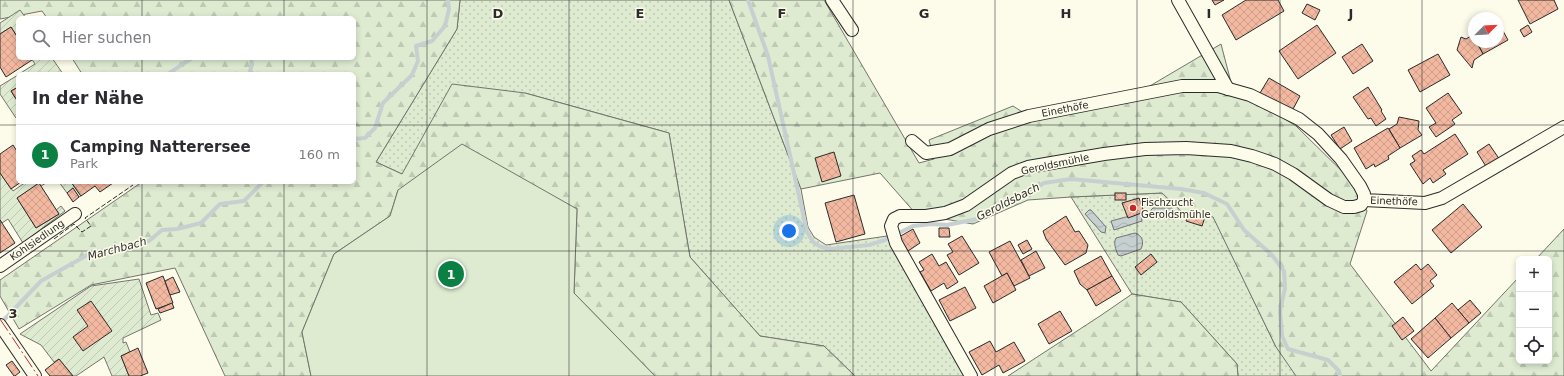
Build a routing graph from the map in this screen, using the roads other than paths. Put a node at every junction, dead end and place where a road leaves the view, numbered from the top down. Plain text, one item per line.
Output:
1 (832, 0) edge
2 (1178, 0) edge
3 (852, 30) dead end
4 (1228, 89) junction
5 (1564, 127) edge
6 (912, 141) dead end
7 (1364, 200) junction
8 (75, 214) dead end
9 (0, 266) edge
10 (0, 325) edge
11 (35, 376) edge
12 (971, 376) edge

1 - 3 street
2 - 4 street
4 - 6 street, Einethöfe
4 - 7 street, Einethöfe
5 - 7 street, Einethöfe
7 - 12 street, Geroldsmühle
8 - 9 street, Kohlsiedlung
10 - 11 street

